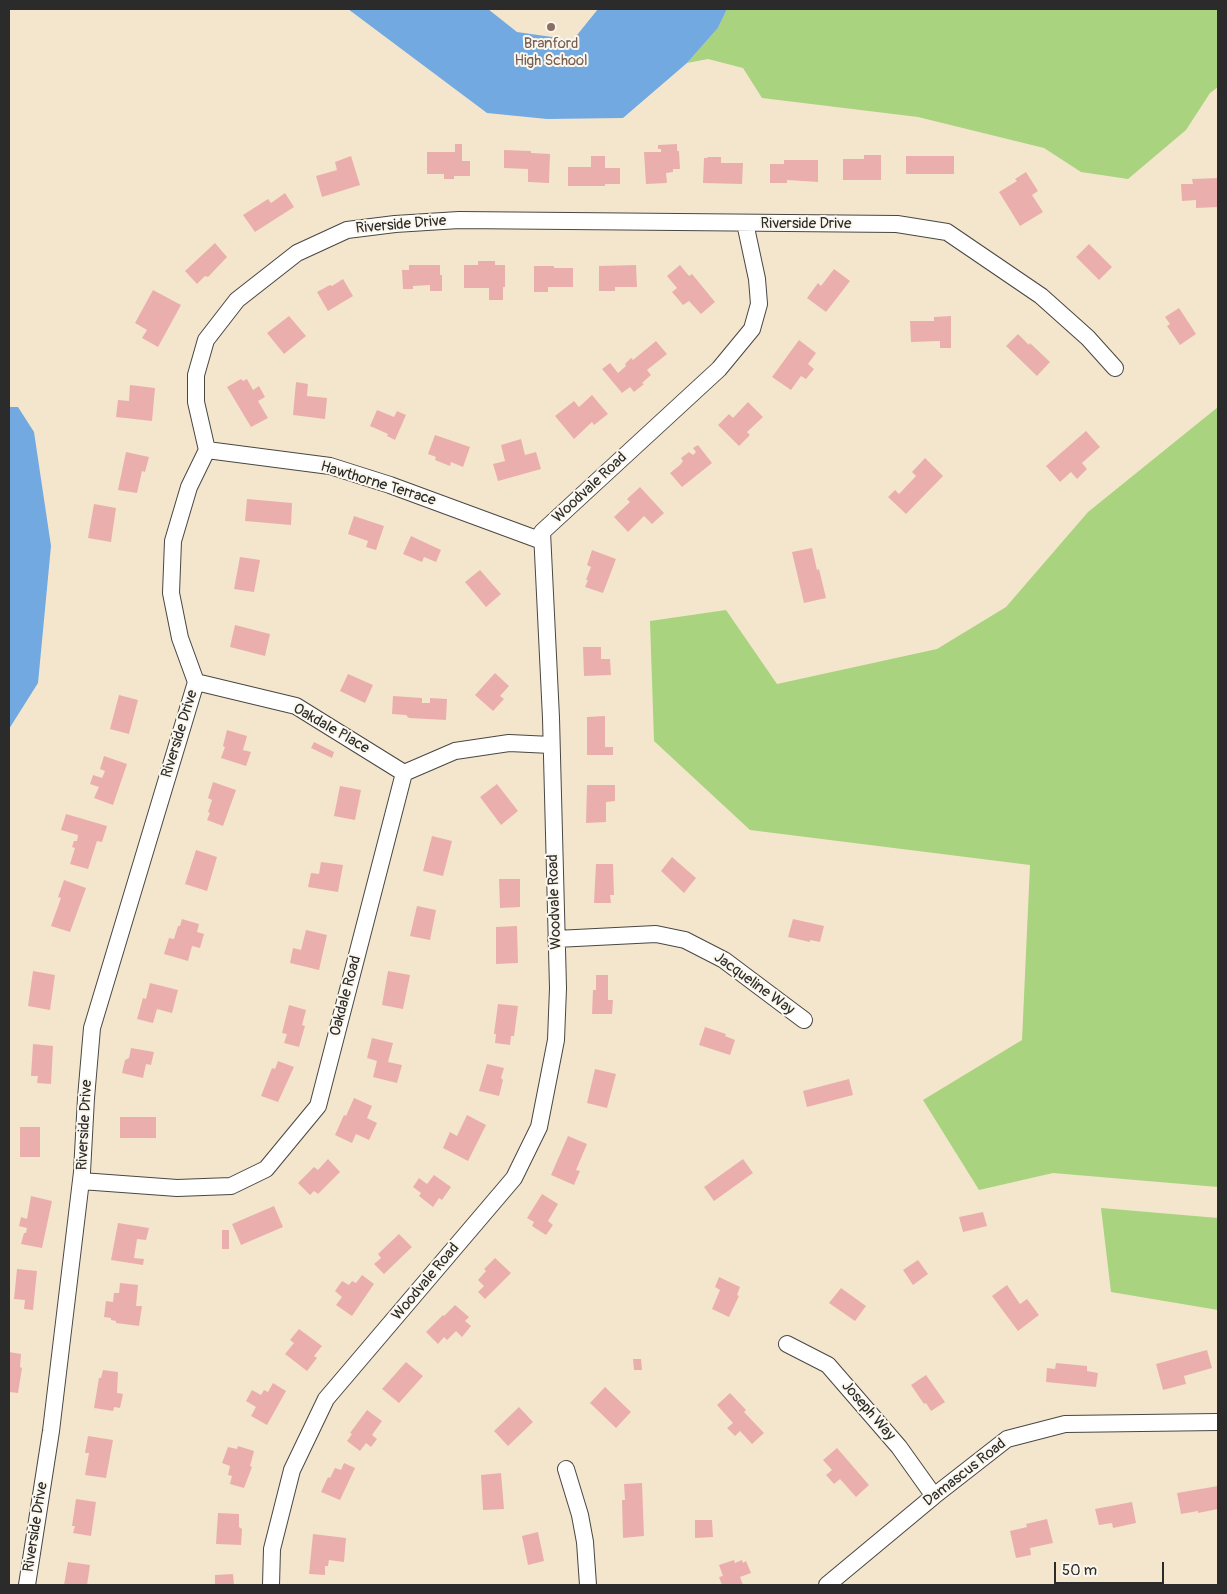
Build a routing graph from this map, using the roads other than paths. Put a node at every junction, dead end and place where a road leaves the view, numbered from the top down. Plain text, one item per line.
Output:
1 (745, 223) junction
2 (1115, 368) dead end
3 (207, 450) junction
4 (542, 541) junction
5 (196, 682) junction
6 (551, 745) junction
7 (404, 773) junction
8 (556, 939) junction
9 (804, 1020) dead end
10 (81, 1181) junction
11 (787, 1344) dead end
12 (1218, 1422) edge
13 (566, 1469) dead end
14 (934, 1496) junction
15 (27, 1585) edge
16 (271, 1585) edge
17 (588, 1585) edge
18 (827, 1585) edge

1 - 2 street, Riverside Drive
1 - 3 street, Riverside Drive
1 - 4 street, Woodvale Road
3 - 4 street, Hawthorne Terrace
3 - 5 street, Riverside Drive
4 - 6 street, Woodvale Road
5 - 7 street, Oakdale Place
5 - 10 street, Riverside Drive
6 - 7 street
6 - 8 street, Woodvale Road
7 - 10 street, Oakdale Road
8 - 9 street, Jacqueline Way
8 - 16 street, Woodvale Road
10 - 15 street, Riverside Drive
11 - 14 street, Joseph Way
12 - 14 street, Damascus Road
13 - 17 street
14 - 18 street, Damascus Road

